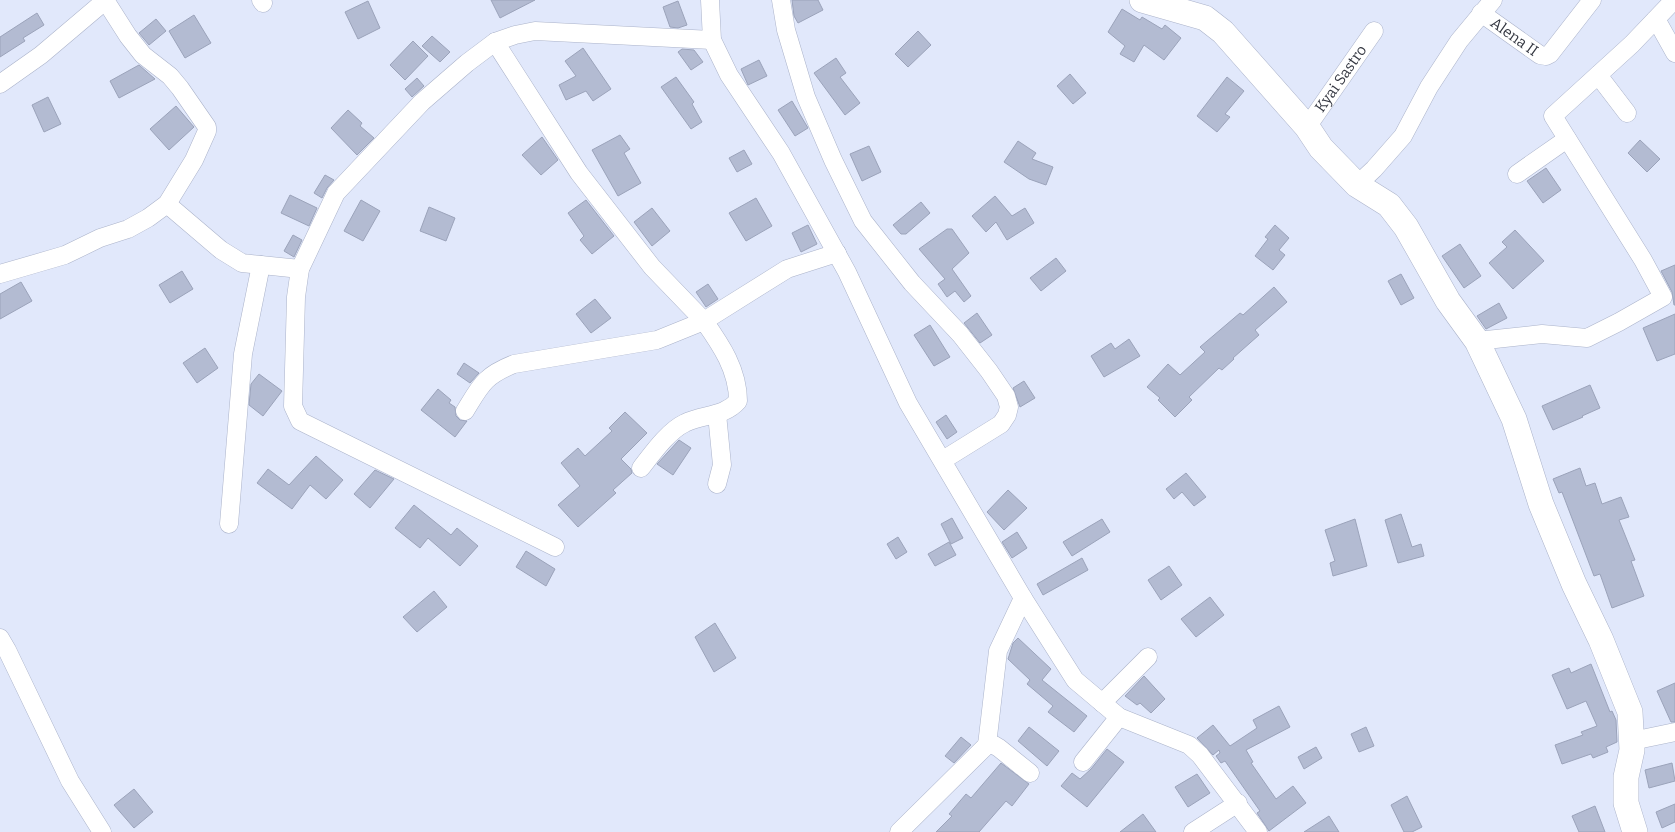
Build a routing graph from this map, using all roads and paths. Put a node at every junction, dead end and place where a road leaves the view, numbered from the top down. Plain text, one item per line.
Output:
1 (105, 0) edge
2 (710, 0) edge
3 (780, 0) edge
4 (1142, 0) edge
5 (1592, 0) edge
6 (1674, 0) edge
7 (1487, 6) edge
8 (1656, 19) junction
9 (1374, 31) dead end
10 (712, 40) junction
11 (495, 42) junction
12 (1675, 54) edge
13 (1598, 75) junction
14 (0, 84) edge
15 (1627, 112) dead end
16 (1307, 127) junction
17 (1567, 139) junction
18 (1517, 174) dead end
19 (1357, 185) junction
20 (166, 204) junction
21 (837, 252) junction
22 (261, 265) junction
23 (300, 269) junction
24 (0, 274) edge
25 (704, 321) junction
26 (1477, 341) junction
27 (466, 411) dead end
28 (718, 414) junction
29 (943, 460) junction
30 (641, 468) dead end
31 (717, 484) dead end
32 (229, 524) dead end
33 (555, 546) dead end
34 (1023, 598) junction
35 (0, 638) edge
36 (1148, 658) dead end
37 (1102, 702) junction
38 (1119, 717) junction
39 (1675, 732) edge
40 (1632, 741) junction
41 (986, 745) junction
42 (1083, 762) dead end
43 (1030, 774) dead end
44 (1238, 803) junction
45 (102, 832) edge
46 (899, 832) edge
47 (1193, 832) edge
48 (1258, 832) edge
49 (1635, 832) edge

1 - 14 street
1 - 20 street
2 - 10 street
3 - 29 street
4 - 16 street
5 - 7 street, Alena II
6 - 8 street
7 - 19 street
8 - 12 street
8 - 13 street
9 - 16 street, Kyai Sastro
10 - 11 street
10 - 21 street
11 - 23 street
11 - 25 street
13 - 15 street
13 - 17 street
16 - 19 street
17 - 18 street
17 - 26 street
19 - 26 street
20 - 22 street
20 - 24 street
21 - 25 street
21 - 29 street
22 - 23 street
22 - 32 street
23 - 33 street
25 - 27 street
25 - 28 street
26 - 40 street
28 - 30 street
28 - 31 street
29 - 34 street
34 - 37 street
34 - 41 street
35 - 45 street
36 - 37 street
37 - 38 street
38 - 42 street
38 - 44 street
39 - 40 street
40 - 49 street
41 - 43 street
41 - 46 street
44 - 47 street
44 - 48 street

